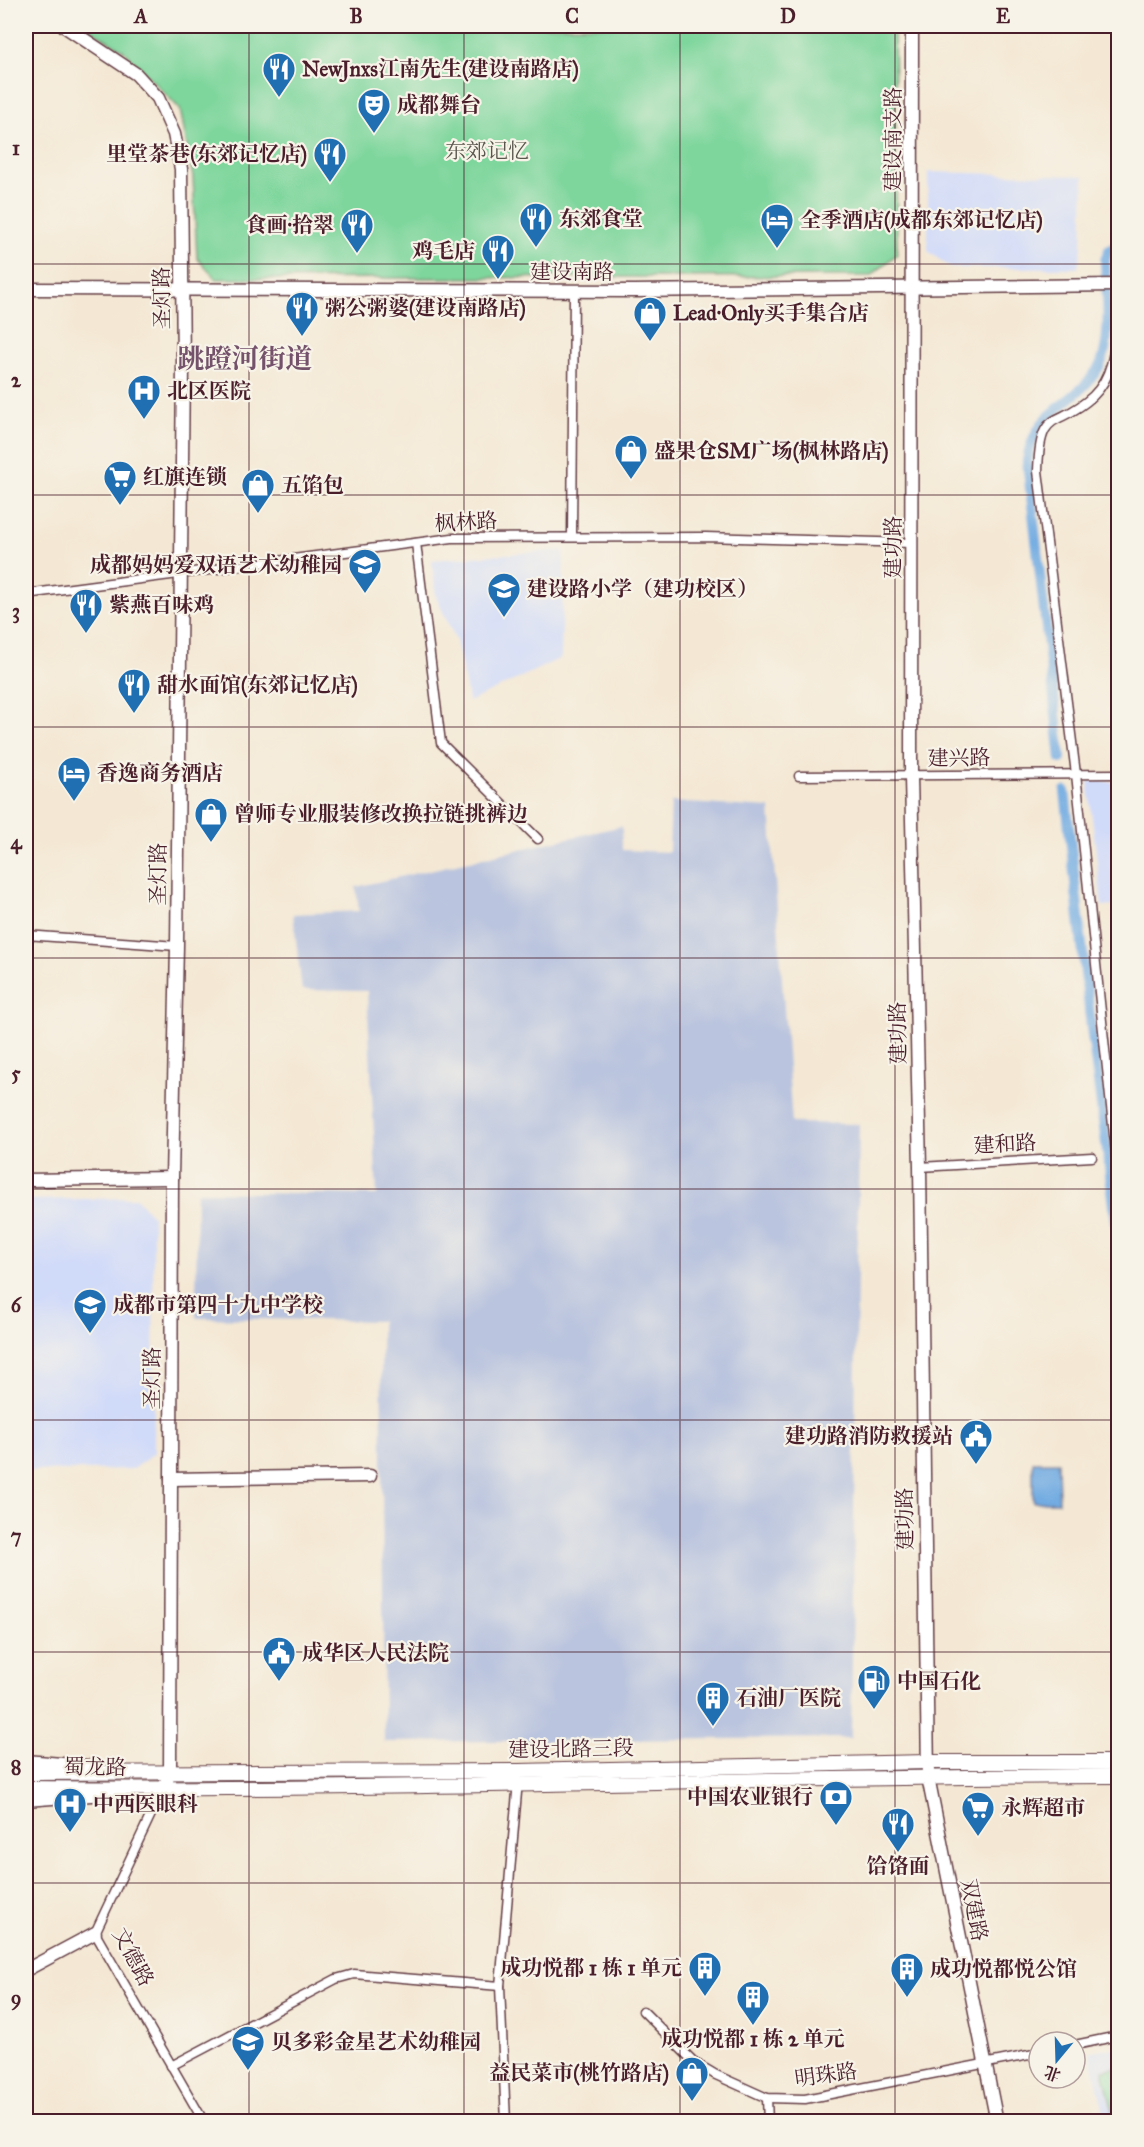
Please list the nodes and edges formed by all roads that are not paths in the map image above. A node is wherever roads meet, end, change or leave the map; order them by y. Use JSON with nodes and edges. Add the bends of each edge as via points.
{"nodes":[{"id":1,"x":64,"y":26,"type":"edge"},
{"id":2,"x":912,"y":26,"type":"edge"},
{"id":3,"x":1118,"y":285,"type":"edge"},
{"id":4,"x":26,"y":289,"type":"edge"},
{"id":5,"x":912,"y":289,"type":"junction"},
{"id":6,"x":182,"y":291,"type":"junction"},
{"id":7,"x":574,"y":291,"type":"junction"},
{"id":8,"x":1119,"y":322,"type":"edge"},
{"id":9,"x":572,"y":537,"type":"junction"},
{"id":10,"x":416,"y":543,"type":"junction"},
{"id":11,"x":912,"y":543,"type":"junction"},
{"id":12,"x":179,"y":576,"type":"junction"},
{"id":13,"x":26,"y":594,"type":"edge"},
{"id":14,"x":1076,"y":774,"type":"junction"},
{"id":15,"x":1119,"y":774,"type":"edge"},
{"id":16,"x":799,"y":776,"type":"dead end"},
{"id":17,"x":911,"y":777,"type":"junction"},
{"id":18,"x":538,"y":839,"type":"dead end"},
{"id":19,"x":26,"y":935,"type":"edge"},
{"id":20,"x":177,"y":945,"type":"junction"},
{"id":21,"x":1092,"y":1157,"type":"dead end"},
{"id":22,"x":920,"y":1167,"type":"junction"},
{"id":23,"x":1119,"y":1173,"type":"edge"},
{"id":24,"x":172,"y":1178,"type":"junction"},
{"id":25,"x":26,"y":1180,"type":"edge"},
{"id":26,"x":370,"y":1476,"type":"dead end"},
{"id":27,"x":171,"y":1479,"type":"junction"},
{"id":28,"x":26,"y":1761,"type":"edge"},
{"id":29,"x":928,"y":1762,"type":"junction"},
{"id":30,"x":1119,"y":1762,"type":"edge"},
{"id":31,"x":518,"y":1771,"type":"junction"},
{"id":32,"x":26,"y":1773,"type":"edge"},
{"id":33,"x":170,"y":1774,"type":"junction"},
{"id":34,"x":1119,"y":1776,"type":"edge"},
{"id":35,"x":928,"y":1777,"type":"junction"},
{"id":36,"x":518,"y":1786,"type":"junction"},
{"id":37,"x":26,"y":1788,"type":"edge"},
{"id":38,"x":164,"y":1789,"type":"junction"},
{"id":39,"x":26,"y":1800,"type":"edge"},
{"id":40,"x":95,"y":1933,"type":"junction"},
{"id":41,"x":26,"y":1970,"type":"edge"},
{"id":42,"x":500,"y":1986,"type":"junction"},
{"id":43,"x":643,"y":2012,"type":"dead end"},
{"id":44,"x":1119,"y":2036,"type":"edge"},
{"id":45,"x":1087,"y":2043,"type":"edge"},
{"id":46,"x":1027,"y":2056,"type":"edge"},
{"id":47,"x":171,"y":2066,"type":"junction"},
{"id":48,"x":984,"y":2066,"type":"junction"},
{"id":49,"x":767,"y":2098,"type":"junction"},
{"id":50,"x":204,"y":2121,"type":"edge"},
{"id":51,"x":506,"y":2121,"type":"edge"},
{"id":52,"x":768,"y":2121,"type":"edge"},
{"id":53,"x":997,"y":2121,"type":"edge"}],
"edges":[{"from":1,"to":6,"type":"street","name":"圣灯路","via":[[136,74],[158,98],[170,125],[181,170]]},
{"from":2,"to":5,"type":"street","name":"建设南支路"},
{"from":3,"to":5,"type":"street","name":"建设南路"},
{"from":4,"to":6,"type":"street","name":"建设南路"},
{"from":5,"to":7,"type":"street","name":"建设南路"},
{"from":5,"to":11,"type":"street","name":"建功路"},
{"from":6,"to":7,"type":"street","name":"建设南路"},
{"from":6,"to":12,"type":"street","name":"圣灯路"},
{"from":7,"to":9,"type":"street"},
{"from":8,"to":14,"type":"street","via":[[1107,378],[1093,396],[1049,423],[1039,441],[1038,471]]},
{"from":9,"to":10,"type":"street","name":"枫林路","via":[[452,538]]},
{"from":9,"to":11,"type":"street","name":"枫林路"},
{"from":10,"to":12,"type":"street","name":"枫林路"},
{"from":10,"to":18,"type":"street","via":[[441,743]]},
{"from":11,"to":17,"type":"street","name":"建功路"},
{"from":12,"to":13,"type":"street","name":"枫林路"},
{"from":12,"to":20,"type":"street","name":"圣灯路"},
{"from":14,"to":15,"type":"street","name":"建兴路"},
{"from":14,"to":17,"type":"street","name":"建兴路"},
{"from":14,"to":23,"type":"street"},
{"from":16,"to":17,"type":"street","name":"建兴路"},
{"from":17,"to":22,"type":"street","name":"建功路"},
{"from":19,"to":20,"type":"street"},
{"from":20,"to":24,"type":"street","name":"圣灯路"},
{"from":21,"to":22,"type":"street","name":"建和路"},
{"from":22,"to":29,"type":"street","name":"建功路"},
{"from":24,"to":25,"type":"street"},
{"from":24,"to":27,"type":"street","name":"圣灯路"},
{"from":26,"to":27,"type":"street"},
{"from":27,"to":33,"type":"street","name":"圣灯路"},
{"from":28,"to":33,"type":"street","name":"建设北路三段"},
{"from":29,"to":30,"type":"main road","name":"建设北路三段"},
{"from":29,"to":31,"type":"main road","name":"建设北路三段"},
{"from":29,"to":35,"type":"street","name":"建功路"},
{"from":31,"to":33,"type":"main road","name":"建设北路三段"},
{"from":31,"to":36,"type":"street"},
{"from":32,"to":33,"type":"main road"},
{"from":33,"to":38,"type":"street","name":"文德路"},
{"from":34,"to":35,"type":"main road","name":"建设北路三段"},
{"from":35,"to":36,"type":"main road","name":"建设北路三段"},
{"from":35,"to":48,"type":"street","name":"双建路"},
{"from":36,"to":38,"type":"main road","name":"建设北路三段"},
{"from":36,"to":42,"type":"street"},
{"from":37,"to":38,"type":"main road","name":"蜀龙路"},
{"from":38,"to":39,"type":"street","name":"建设北路三段"},
{"from":38,"to":40,"type":"street","name":"文德路"},
{"from":40,"to":41,"type":"street"},
{"from":40,"to":47,"type":"street","name":"文德路"},
{"from":42,"to":47,"type":"street","via":[[354,1974],[336,1979]]},
{"from":42,"to":51,"type":"street"},
{"from":43,"to":49,"type":"street","name":"明珠路","via":[[694,2062]]},
{"from":44,"to":45,"type":"street"},
{"from":46,"to":48,"type":"street","name":"明珠路"},
{"from":47,"to":50,"type":"street","name":"文德路"},
{"from":48,"to":49,"type":"street","name":"明珠路","via":[[806,2099]]},
{"from":48,"to":53,"type":"street","name":"双建路"},
{"from":49,"to":52,"type":"street"}]}
